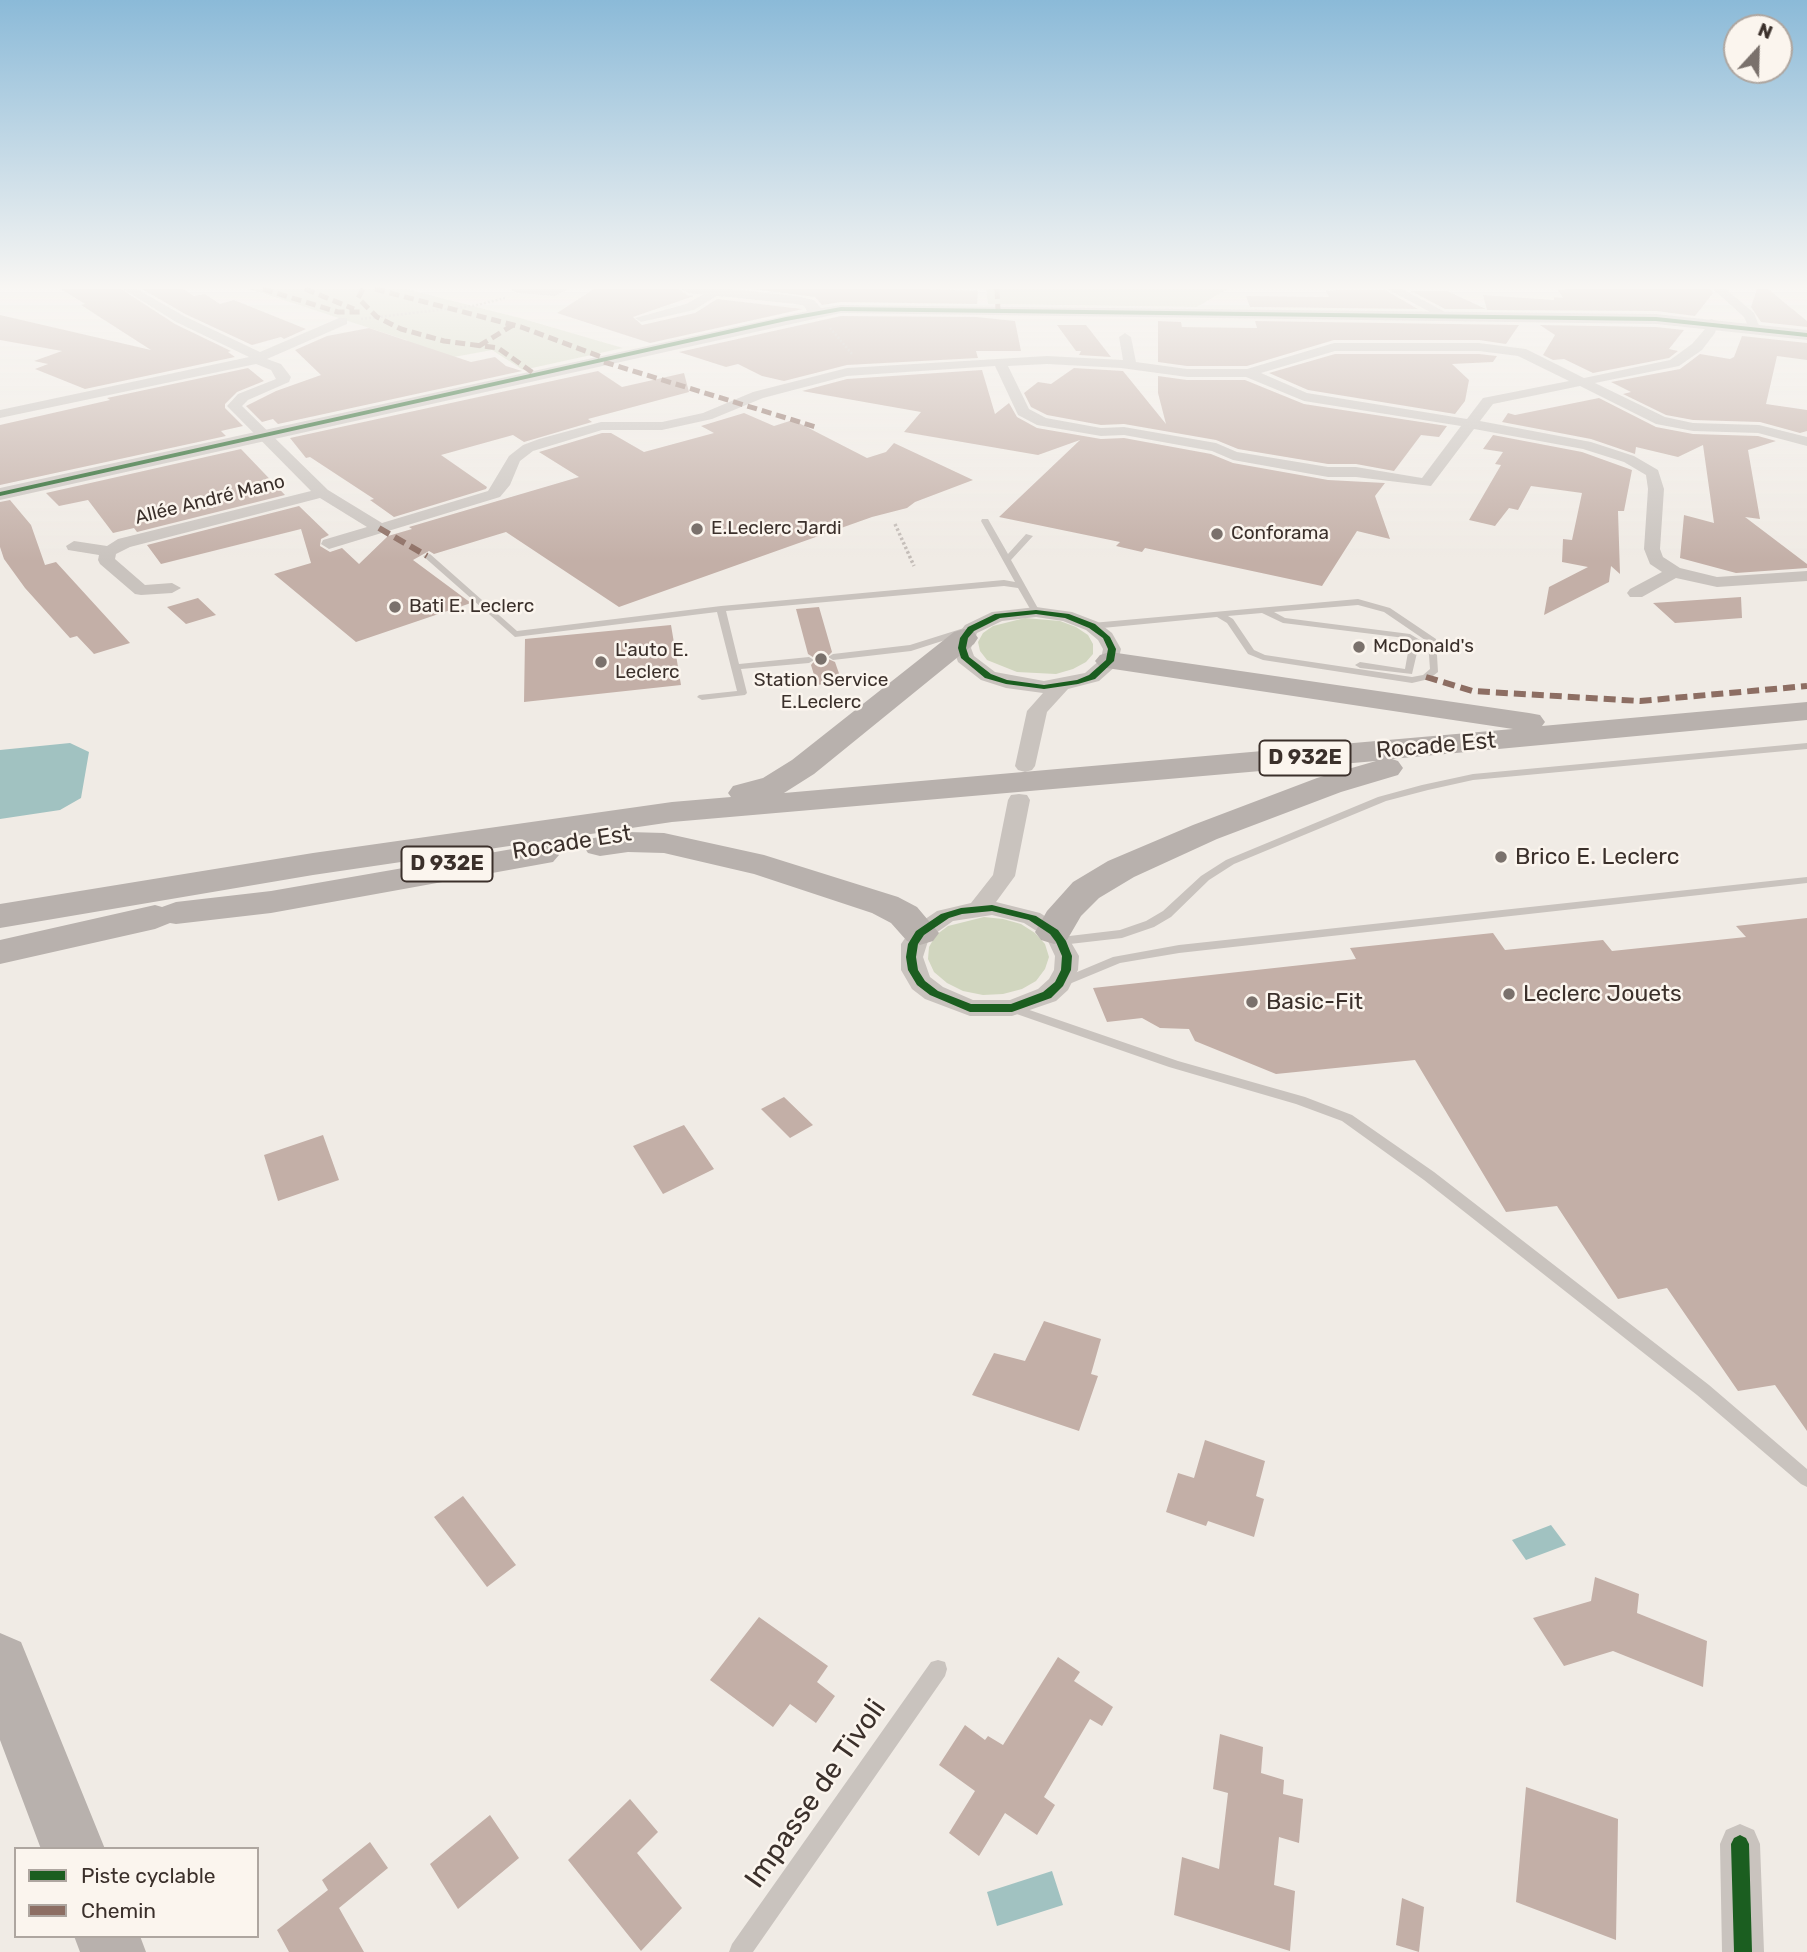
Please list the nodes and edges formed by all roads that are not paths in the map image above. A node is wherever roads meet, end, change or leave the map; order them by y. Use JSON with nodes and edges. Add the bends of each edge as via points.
{"nodes":[{"id":1,"x":158,"y":380,"type":"edge"},
{"id":2,"x":283,"y":380,"type":"edge"},
{"id":3,"x":515,"y":380,"type":"edge"},
{"id":4,"x":819,"y":380,"type":"edge"},
{"id":5,"x":1008,"y":380,"type":"edge"},
{"id":6,"x":1265,"y":380,"type":"edge"},
{"id":7,"x":1578,"y":380,"type":"edge"},
{"id":8,"x":1591,"y":380,"type":"edge"},
{"id":9,"x":1582,"y":382,"type":"junction"},
{"id":10,"x":0,"y":414,"type":"edge"},
{"id":11,"x":1471,"y":425,"type":"junction"},
{"id":12,"x":263,"y":436,"type":"junction"},
{"id":13,"x":1807,"y":442,"type":"edge"},
{"id":14,"x":322,"y":493,"type":"junction"},
{"id":15,"x":0,"y":494,"type":"edge"},
{"id":16,"x":985,"y":521,"type":"dead end"},
{"id":17,"x":379,"y":528,"type":"junction"},
{"id":18,"x":1029,"y":536,"type":"dead end"},
{"id":19,"x":329,"y":544,"type":"dead end"},
{"id":20,"x":74,"y":547,"type":"dead end"},
{"id":21,"x":109,"y":551,"type":"junction"},
{"id":22,"x":427,"y":556,"type":"dead end"},
{"id":23,"x":1007,"y":561,"type":"junction"},
{"id":24,"x":1674,"y":572,"type":"junction"},
{"id":25,"x":1807,"y":576,"type":"edge"},
{"id":26,"x":1021,"y":586,"type":"junction"},
{"id":27,"x":172,"y":587,"type":"dead end"},
{"id":28,"x":141,"y":590,"type":"junction"},
{"id":29,"x":1636,"y":593,"type":"dead end"},
{"id":30,"x":1358,"y":602,"type":"joint"},
{"id":31,"x":134,"y":609,"type":"dead end"},
{"id":32,"x":721,"y":609,"type":"junction"},
{"id":33,"x":1263,"y":610,"type":"junction"},
{"id":34,"x":1036,"y":612,"type":"junction"},
{"id":35,"x":1217,"y":614,"type":"junction"},
{"id":36,"x":1092,"y":626,"type":"junction"},
{"id":37,"x":514,"y":634,"type":"joint"},
{"id":38,"x":968,"y":634,"type":"junction"},
{"id":39,"x":833,"y":657,"type":"dead end"},
{"id":40,"x":809,"y":660,"type":"dead end"},
{"id":41,"x":1110,"y":661,"type":"junction"},
{"id":42,"x":1314,"y":666,"type":"junction"},
{"id":43,"x":737,"y":667,"type":"junction"},
{"id":44,"x":1061,"y":685,"type":"junction"},
{"id":45,"x":1027,"y":686,"type":"junction"},
{"id":46,"x":702,"y":697,"type":"dead end"},
{"id":47,"x":1807,"y":702,"type":"edge"},
{"id":48,"x":1037,"y":711,"type":"junction"},
{"id":49,"x":1807,"y":711,"type":"edge"},
{"id":50,"x":1712,"y":720,"type":"junction"},
{"id":51,"x":1807,"y":746,"type":"edge"},
{"id":52,"x":1025,"y":765,"type":"dead end"},
{"id":53,"x":898,"y":793,"type":"junction"},
{"id":54,"x":1019,"y":800,"type":"dead end"},
{"id":55,"x":313,"y":864,"type":"junction"},
{"id":56,"x":1004,"y":876,"type":"junction"},
{"id":57,"x":1807,"y":880,"type":"edge"},
{"id":58,"x":978,"y":909,"type":"junction"},
{"id":59,"x":176,"y":913,"type":"junction"},
{"id":60,"x":1018,"y":913,"type":"junction"},
{"id":61,"x":0,"y":916,"type":"edge"},
{"id":62,"x":920,"y":933,"type":"junction"},
{"id":63,"x":1057,"y":937,"type":"junction"},
{"id":64,"x":0,"y":952,"type":"edge"},
{"id":65,"x":1059,"y":984,"type":"junction"},
{"id":66,"x":1012,"y":1008,"type":"junction"},
{"id":67,"x":1807,"y":1479,"type":"edge"},
{"id":68,"x":0,"y":1662,"type":"edge"},
{"id":69,"x":937,"y":1669,"type":"dead end"},
{"id":70,"x":1740,"y":1844,"type":"dead end"},
{"id":71,"x":72,"y":1847,"type":"edge"},
{"id":72,"x":740,"y":1952,"type":"edge"},
{"id":73,"x":1743,"y":1952,"type":"edge"}],
"edges":[{"from":1,"to":10,"type":"street"},
{"from":2,"to":12,"type":"street","via":[[243,397],[234,406]]},
{"from":3,"to":12,"type":"street"},
{"from":4,"to":17,"type":"street","via":[[758,395],[707,416],[662,426],[601,426],[544,442],[514,458],[494,494]]},
{"from":5,"to":11,"type":"street","via":[[1023,412],[1042,422],[1216,447],[1233,456],[1328,472],[1426,483]]},
{"from":6,"to":11,"type":"street","via":[[1304,397]]},
{"from":7,"to":9,"type":"street"},
{"from":8,"to":9,"type":"street"},
{"from":9,"to":11,"type":"street","via":[[1488,401]]},
{"from":9,"to":13,"type":"street","via":[[1661,421],[1759,429]]},
{"from":11,"to":24,"type":"street","via":[[1586,445],[1629,459],[1653,473],[1652,549],[1657,560]]},
{"from":12,"to":14,"type":"street"},
{"from":12,"to":15,"type":"street"},
{"from":14,"to":17,"type":"street"},
{"from":14,"to":21,"type":"street","name":"Allée André Mano","via":[[124,543]]},
{"from":16,"to":23,"type":"lane"},
{"from":17,"to":19,"type":"street"},
{"from":18,"to":23,"type":"lane"},
{"from":20,"to":21,"type":"street","name":"Allée André Mano"},
{"from":21,"to":28,"type":"street","via":[[106,560]]},
{"from":22,"to":37,"type":"lane"},
{"from":23,"to":26,"type":"lane"},
{"from":24,"to":25,"type":"street","via":[[1717,582]]},
{"from":24,"to":29,"type":"street"},
{"from":26,"to":32,"type":"lane","via":[[1004,583]]},
{"from":26,"to":34,"type":"lane"},
{"from":27,"to":28,"type":"street"},
{"from":28,"to":31,"type":"street"},
{"from":30,"to":33,"type":"lane"},
{"from":30,"to":42,"type":"lane","via":[[1387,610],[1433,642],[1435,670],[1412,680]]},
{"from":32,"to":37,"type":"lane"},
{"from":32,"to":43,"type":"lane"},
{"from":33,"to":35,"type":"lane"},
{"from":33,"to":42,"type":"lane","via":[[1283,620],[1415,640],[1409,672],[1347,664]]},
{"from":34,"to":36,"type":"street"},
{"from":34,"to":38,"type":"street","via":[[998,616]]},
{"from":35,"to":36,"type":"lane"},
{"from":35,"to":42,"type":"lane","via":[[1230,621],[1251,652]]},
{"from":36,"to":41,"type":"street","via":[[1106,637],[1112,649]]},
{"from":38,"to":39,"type":"lane","via":[[911,648]]},
{"from":38,"to":45,"type":"street","via":[[962,648],[974,668]]},
{"from":38,"to":55,"type":"main road","via":[[803,767],[763,790],[438,836]]},
{"from":40,"to":43,"type":"lane"},
{"from":41,"to":44,"type":"street","via":[[1092,677]]},
{"from":41,"to":47,"type":"main road","via":[[1533,722],[1572,723]]},
{"from":43,"to":46,"type":"lane","via":[[742,693]]},
{"from":44,"to":45,"type":"street"},
{"from":44,"to":48,"type":"street"},
{"from":45,"to":48,"type":"street"},
{"from":48,"to":52,"type":"street"},
{"from":49,"to":50,"type":"main road","name":"Rocade Est","number":"D 932E"},
{"from":50,"to":53,"type":"main road","name":"Rocade Est","number":"D 932E"},
{"from":50,"to":63,"type":"main road","via":[[1658,734],[1397,765],[1329,785],[1121,869],[1086,890],[1065,911]]},
{"from":51,"to":63,"type":"lane","via":[[1473,777],[1426,786],[1381,799],[1230,862],[1150,924],[1122,934]]},
{"from":53,"to":55,"type":"main road","name":"Rocade Est","number":"D 932E","via":[[638,816]]},
{"from":53,"to":59,"type":"main road","name":"Rocade Est","number":"D 932E","via":[[551,846]]},
{"from":54,"to":56,"type":"street"},
{"from":55,"to":61,"type":"main road","name":"Rocade Est","number":"D 932E"},
{"from":56,"to":58,"type":"street"},
{"from":56,"to":60,"type":"street"},
{"from":57,"to":65,"type":"lane","via":[[1179,949],[1117,960]]},
{"from":58,"to":60,"type":"street"},
{"from":58,"to":62,"type":"street","via":[[945,916]]},
{"from":59,"to":62,"type":"main road","via":[[271,902],[554,853],[652,842],[764,866],[885,905],[904,915]]},
{"from":59,"to":64,"type":"main road","name":"Rocade Est","number":"D 932E"},
{"from":60,"to":63,"type":"street","via":[[1044,924]]},
{"from":62,"to":66,"type":"street","via":[[911,957],[921,983],[970,1008]]},
{"from":63,"to":65,"type":"street","via":[[1067,956]]},
{"from":65,"to":66,"type":"street","via":[[1047,995]]},
{"from":66,"to":67,"type":"lane","via":[[1347,1118],[1429,1175],[1703,1390]]},
{"from":68,"to":71,"type":"main road"},
{"from":69,"to":72,"type":"lane","name":"Impasse de Tivoli"},
{"from":70,"to":73,"type":"street"}]}
